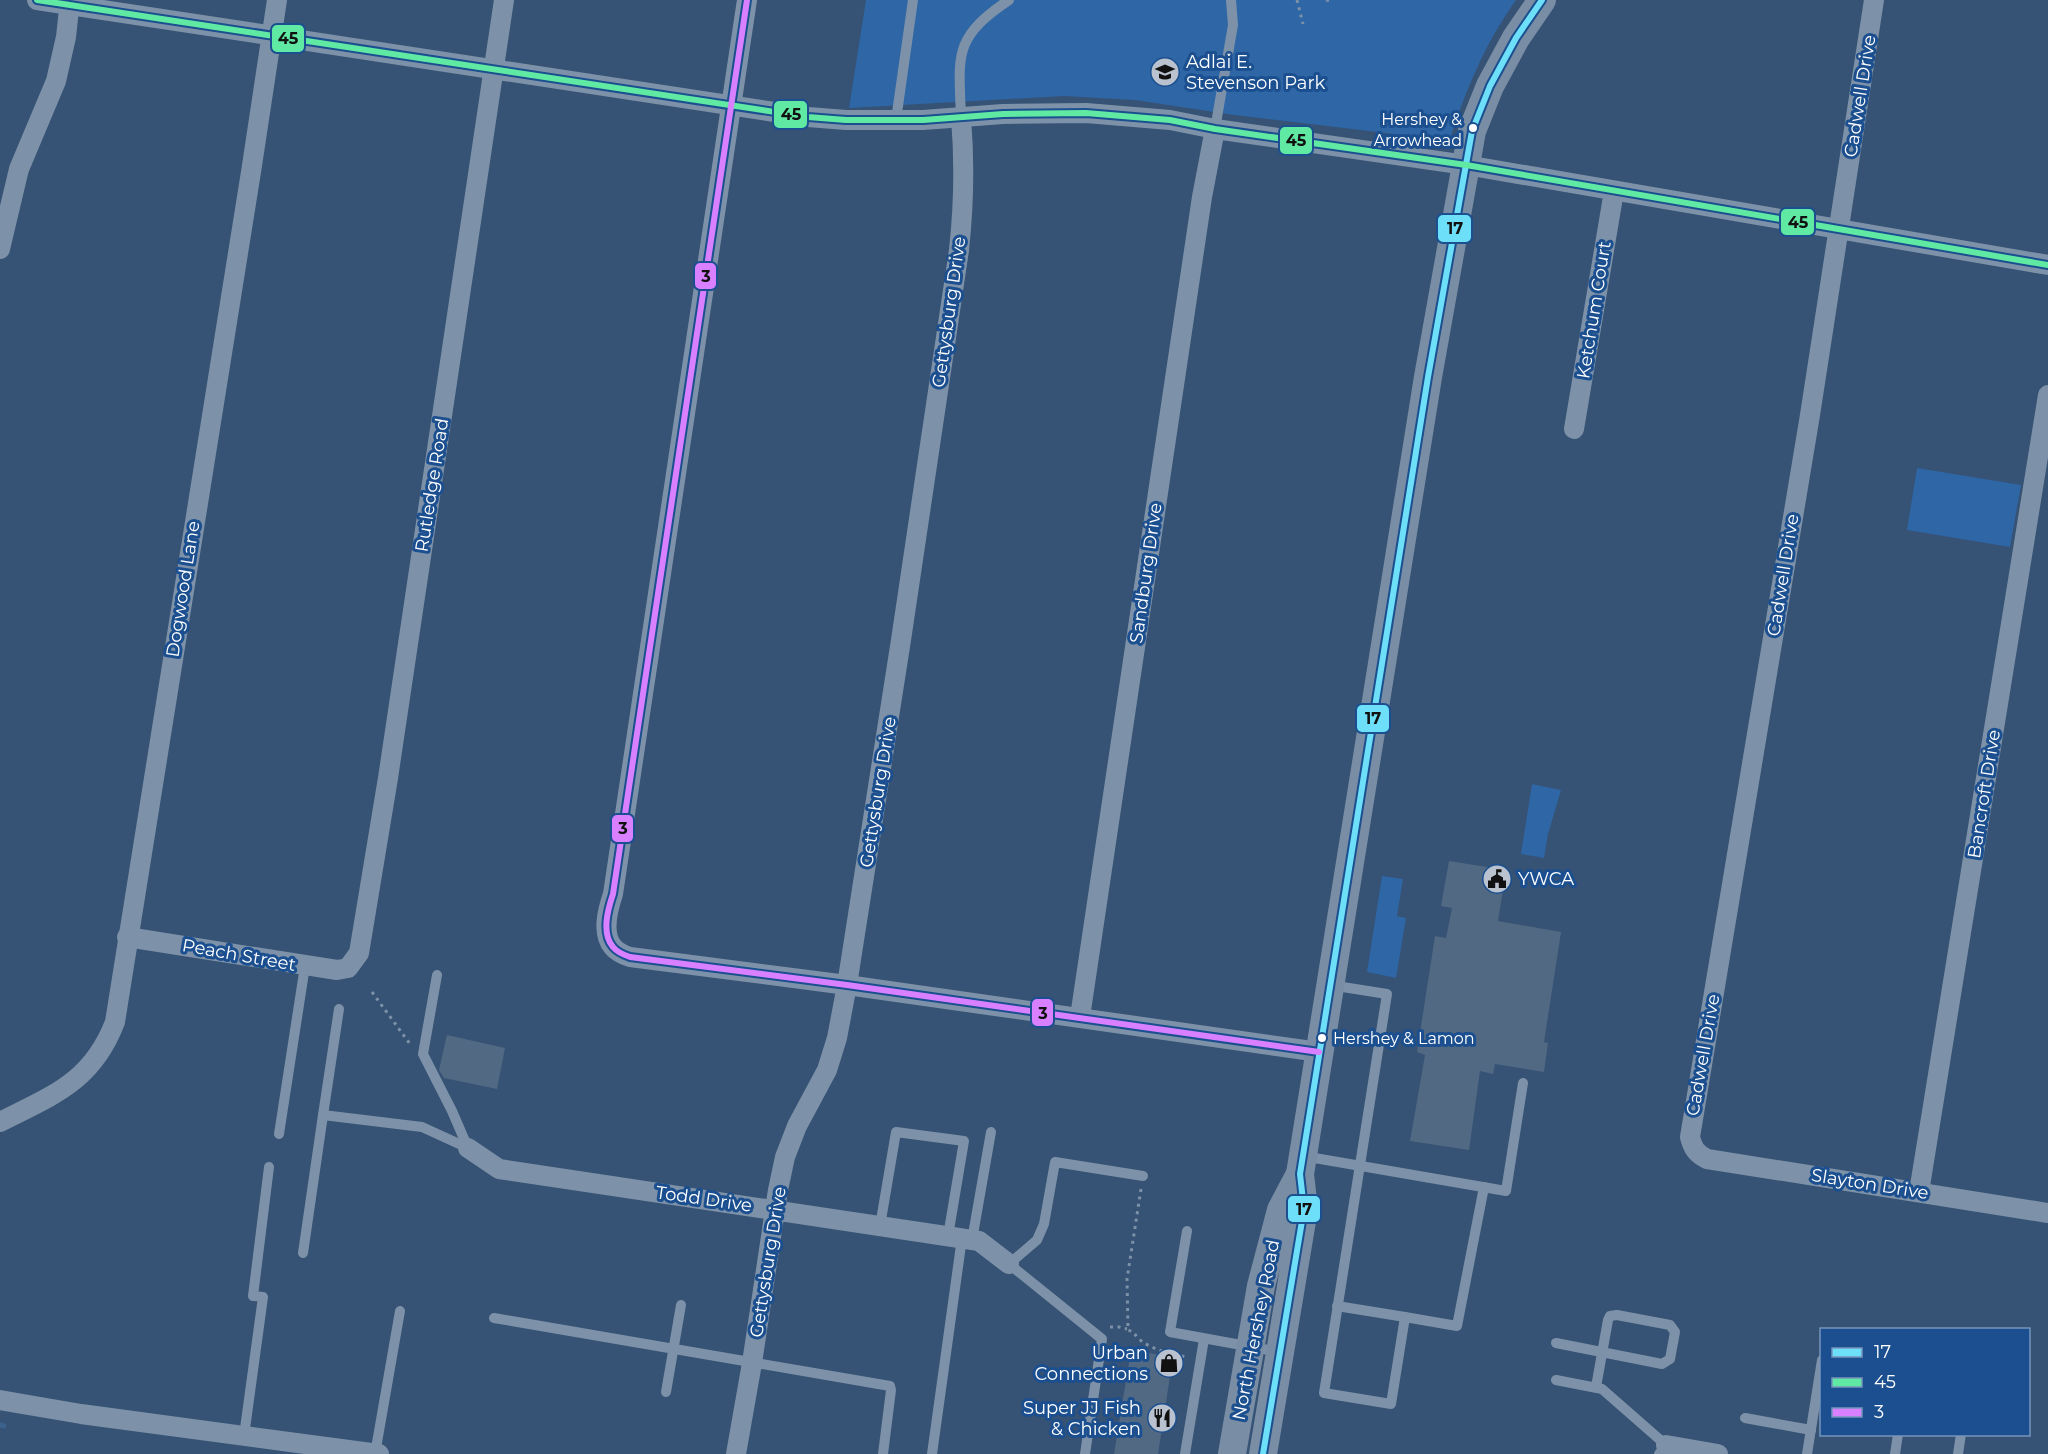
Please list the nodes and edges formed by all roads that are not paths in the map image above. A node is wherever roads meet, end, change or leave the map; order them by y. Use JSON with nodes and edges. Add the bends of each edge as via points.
{"nodes":[{"id":1,"x":37,"y":0,"type":"edge"},
{"id":2,"x":277,"y":0,"type":"edge"},
{"id":3,"x":504,"y":0,"type":"edge"},
{"id":4,"x":747,"y":0,"type":"edge"},
{"id":5,"x":914,"y":0,"type":"edge"},
{"id":6,"x":1009,"y":0,"type":"edge"},
{"id":7,"x":1231,"y":0,"type":"edge"},
{"id":8,"x":1542,"y":0,"type":"edge"},
{"id":9,"x":1874,"y":0,"type":"edge"},
{"id":10,"x":70,"y":2,"type":"edge"},
{"id":11,"x":272,"y":37,"type":"junction"},
{"id":12,"x":492,"y":71,"type":"junction"},
{"id":13,"x":731,"y":107,"type":"junction"},
{"id":14,"x":961,"y":118,"type":"junction"},
{"id":15,"x":896,"y":120,"type":"junction"},
{"id":16,"x":1215,"y":129,"type":"junction"},
{"id":17,"x":1466,"y":165,"type":"junction"},
{"id":18,"x":1614,"y":191,"type":"junction"},
{"id":19,"x":1839,"y":229,"type":"junction"},
{"id":20,"x":1,"y":238,"type":"edge"},
{"id":21,"x":2048,"y":265,"type":"edge"},
{"id":22,"x":2048,"y":395,"type":"edge"},
{"id":23,"x":1574,"y":429,"type":"dead end"},
{"id":24,"x":127,"y":937,"type":"junction"},
{"id":25,"x":305,"y":966,"type":"junction"},
{"id":26,"x":349,"y":966,"type":"joint"},
{"id":27,"x":437,"y":975,"type":"dead end"},
{"id":28,"x":847,"y":985,"type":"junction"},
{"id":29,"x":1330,"y":985,"type":"junction"},
{"id":30,"x":339,"y":1009,"type":"dead end"},
{"id":31,"x":1080,"y":1017,"type":"junction"},
{"id":32,"x":1319,"y":1052,"type":"junction"},
{"id":33,"x":1523,"y":1083,"type":"dead end"},
{"id":34,"x":322,"y":1115,"type":"junction"},
{"id":35,"x":0,"y":1122,"type":"edge"},
{"id":36,"x":991,"y":1132,"type":"dead end"},
{"id":37,"x":279,"y":1134,"type":"dead end"},
{"id":38,"x":468,"y":1148,"type":"junction"},
{"id":39,"x":1694,"y":1149,"type":"joint"},
{"id":40,"x":1301,"y":1165,"type":"junction"},
{"id":41,"x":1359,"y":1165,"type":"junction"},
{"id":42,"x":269,"y":1167,"type":"dead end"},
{"id":43,"x":1143,"y":1176,"type":"road end"},
{"id":44,"x":1484,"y":1187,"type":"junction"},
{"id":45,"x":1919,"y":1192,"type":"junction"},
{"id":46,"x":775,"y":1209,"type":"junction"},
{"id":47,"x":2048,"y":1213,"type":"edge"},
{"id":48,"x":880,"y":1226,"type":"junction"},
{"id":49,"x":1187,"y":1231,"type":"dead end"},
{"id":50,"x":961,"y":1238,"type":"junction"},
{"id":51,"x":303,"y":1252,"type":"dead end"},
{"id":52,"x":1009,"y":1264,"type":"junction"},
{"id":53,"x":681,"y":1305,"type":"dead end"},
{"id":54,"x":1337,"y":1306,"type":"junction"},
{"id":55,"x":400,"y":1311,"type":"dead end"},
{"id":56,"x":1405,"y":1317,"type":"junction"},
{"id":57,"x":495,"y":1318,"type":"dead end"},
{"id":58,"x":1204,"y":1339,"type":"junction"},
{"id":59,"x":1556,"y":1344,"type":"dead end"},
{"id":60,"x":1249,"y":1347,"type":"junction"},
{"id":61,"x":673,"y":1349,"type":"junction"},
{"id":62,"x":1280,"y":1352,"type":"junction"},
{"id":63,"x":1602,"y":1352,"type":"junction"},
{"id":64,"x":752,"y":1363,"type":"junction"},
{"id":65,"x":1820,"y":1367,"type":"edge"},
{"id":66,"x":1556,"y":1380,"type":"dead end"},
{"id":67,"x":1596,"y":1387,"type":"junction"},
{"id":68,"x":666,"y":1392,"type":"dead end"},
{"id":69,"x":0,"y":1400,"type":"edge"},
{"id":70,"x":1745,"y":1418,"type":"dead end"},
{"id":71,"x":1811,"y":1430,"type":"junction"},
{"id":72,"x":244,"y":1436,"type":"junction"},
{"id":73,"x":1898,"y":1436,"type":"edge"},
{"id":74,"x":1961,"y":1436,"type":"edge"},
{"id":75,"x":1663,"y":1450,"type":"edge"},
{"id":76,"x":377,"y":1454,"type":"edge"},
{"id":77,"x":736,"y":1454,"type":"edge"},
{"id":78,"x":884,"y":1454,"type":"edge"},
{"id":79,"x":932,"y":1454,"type":"edge"},
{"id":80,"x":1085,"y":1454,"type":"edge"},
{"id":81,"x":1185,"y":1454,"type":"edge"},
{"id":82,"x":1232,"y":1454,"type":"edge"},
{"id":83,"x":1263,"y":1454,"type":"edge"},
{"id":84,"x":1718,"y":1454,"type":"edge"},
{"id":85,"x":1807,"y":1454,"type":"edge"},
{"id":86,"x":1895,"y":1454,"type":"edge"},
{"id":87,"x":1958,"y":1454,"type":"edge"}],
"edges":[{"from":1,"to":10,"type":"street"},
{"from":2,"to":11,"type":"street","name":"Dogwood Lane"},
{"from":3,"to":12,"type":"street","name":"Rutledge Road"},
{"from":4,"to":13,"type":"street"},
{"from":5,"to":15,"type":"lane"},
{"from":6,"to":14,"type":"lane","via":[[979,21],[966,41],[959,59]]},
{"from":7,"to":16,"type":"lane","via":[[1233,25]]},
{"from":8,"to":17,"type":"main road","name":"North Hershey Road","via":[[1490,86],[1472,131]]},
{"from":9,"to":19,"type":"street","name":"Cadwell Drive"},
{"from":10,"to":11,"type":"street"},
{"from":10,"to":20,"type":"street","via":[[56,81],[19,169]]},
{"from":11,"to":12,"type":"street"},
{"from":11,"to":24,"type":"street","name":"Dogwood Lane"},
{"from":12,"to":13,"type":"street"},
{"from":12,"to":26,"type":"street","name":"Rutledge Road","via":[[388,778],[359,953]]},
{"from":13,"to":15,"type":"street","via":[[807,117]]},
{"from":13,"to":28,"type":"street","via":[[607,932],[619,953],[630,957]]},
{"from":14,"to":15,"type":"street"},
{"from":14,"to":16,"type":"street","via":[[1086,113],[1170,120]]},
{"from":14,"to":28,"type":"street","name":"Gettysburg Drive","via":[[965,164],[959,250]]},
{"from":16,"to":17,"type":"street"},
{"from":16,"to":31,"type":"street","name":"Sandburg Drive"},
{"from":17,"to":18,"type":"street"},
{"from":17,"to":29,"type":"main road","name":"North Hershey Road"},
{"from":18,"to":19,"type":"street"},
{"from":18,"to":23,"type":"street","name":"Ketchum Court"},
{"from":19,"to":21,"type":"street"},
{"from":19,"to":39,"type":"street","name":"Cadwell Drive","via":[[1691,1124]]},
{"from":22,"to":45,"type":"street","name":"Bancroft Drive"},
{"from":24,"to":25,"type":"street","name":"Peach Street"},
{"from":24,"to":35,"type":"street","name":"Dogwood Lane","via":[[115,1022],[103,1049],[75,1081]]},
{"from":25,"to":26,"type":"street","name":"Peach Street","via":[[338,970]]},
{"from":25,"to":37,"type":"lane"},
{"from":27,"to":38,"type":"lane","via":[[423,1054]]},
{"from":28,"to":31,"type":"street"},
{"from":28,"to":46,"type":"street","name":"Gettysburg Drive","via":[[834,1049],[785,1157]]},
{"from":29,"to":32,"type":"main road","name":"North Hershey Road"},
{"from":29,"to":41,"type":"lane","via":[[1387,994]]},
{"from":30,"to":34,"type":"lane"},
{"from":31,"to":32,"type":"street"},
{"from":32,"to":40,"type":"main road","name":"North Hershey Road"},
{"from":33,"to":44,"type":"lane","via":[[1506,1191]]},
{"from":34,"to":38,"type":"lane","via":[[422,1127]]},
{"from":34,"to":51,"type":"lane"},
{"from":36,"to":50,"type":"lane"},
{"from":38,"to":46,"type":"street","name":"Todd Drive","via":[[499,1169]]},
{"from":39,"to":45,"type":"street","name":"Slayton Drive","via":[[1707,1159]]},
{"from":40,"to":41,"type":"lane"},
{"from":40,"to":60,"type":"main road","name":"North Hershey Road","via":[[1281,1210]]},
{"from":40,"to":62,"type":"main road","name":"North Hershey Road","via":[[1304,1209]]},
{"from":41,"to":44,"type":"lane"},
{"from":41,"to":54,"type":"lane"},
{"from":42,"to":72,"type":"lane","via":[[253,1296],[263,1297]]},
{"from":43,"to":52,"type":"lane","via":[[1054,1162],[1044,1224],[1037,1240]]},
{"from":44,"to":56,"type":"lane","via":[[1456,1326]]},
{"from":45,"to":47,"type":"street","name":"Slayton Drive"},
{"from":46,"to":48,"type":"street","name":"Todd Drive"},
{"from":46,"to":64,"type":"street","name":"Gettysburg Drive"},
{"from":48,"to":50,"type":"street","name":"Todd Drive"},
{"from":48,"to":50,"type":"lane","via":[[896,1132],[964,1141]]},
{"from":49,"to":58,"type":"lane","via":[[1170,1332]]},
{"from":50,"to":52,"type":"street","name":"Todd Drive","via":[[979,1241]]},
{"from":50,"to":79,"type":"lane"},
{"from":52,"to":80,"type":"lane","via":[[1102,1339]]},
{"from":53,"to":61,"type":"lane"},
{"from":54,"to":56,"type":"lane"},
{"from":54,"to":56,"type":"lane","via":[[1324,1393],[1391,1404]]},
{"from":55,"to":76,"type":"lane"},
{"from":57,"to":61,"type":"lane"},
{"from":58,"to":60,"type":"lane"},
{"from":58,"to":81,"type":"lane"},
{"from":59,"to":63,"type":"lane"},
{"from":60,"to":62,"type":"lane"},
{"from":60,"to":82,"type":"main road","name":"North Hershey Road"},
{"from":61,"to":64,"type":"lane"},
{"from":61,"to":68,"type":"lane"},
{"from":62,"to":83,"type":"main road","name":"North Hershey Road"},
{"from":63,"to":63,"type":"lane","via":[[1610,1316],[1670,1325],[1675,1332],[1670,1359],[1662,1364]]},
{"from":63,"to":67,"type":"lane"},
{"from":64,"to":77,"type":"street","name":"Gettysburg Drive"},
{"from":64,"to":78,"type":"lane","via":[[890,1386]]},
{"from":65,"to":71,"type":"lane"},
{"from":66,"to":67,"type":"lane"},
{"from":67,"to":75,"type":"lane"},
{"from":69,"to":72,"type":"street"},
{"from":70,"to":71,"type":"lane"},
{"from":71,"to":85,"type":"lane"},
{"from":72,"to":76,"type":"street"},
{"from":73,"to":86,"type":"lane"},
{"from":74,"to":87,"type":"lane"},
{"from":75,"to":84,"type":"street"}]}
